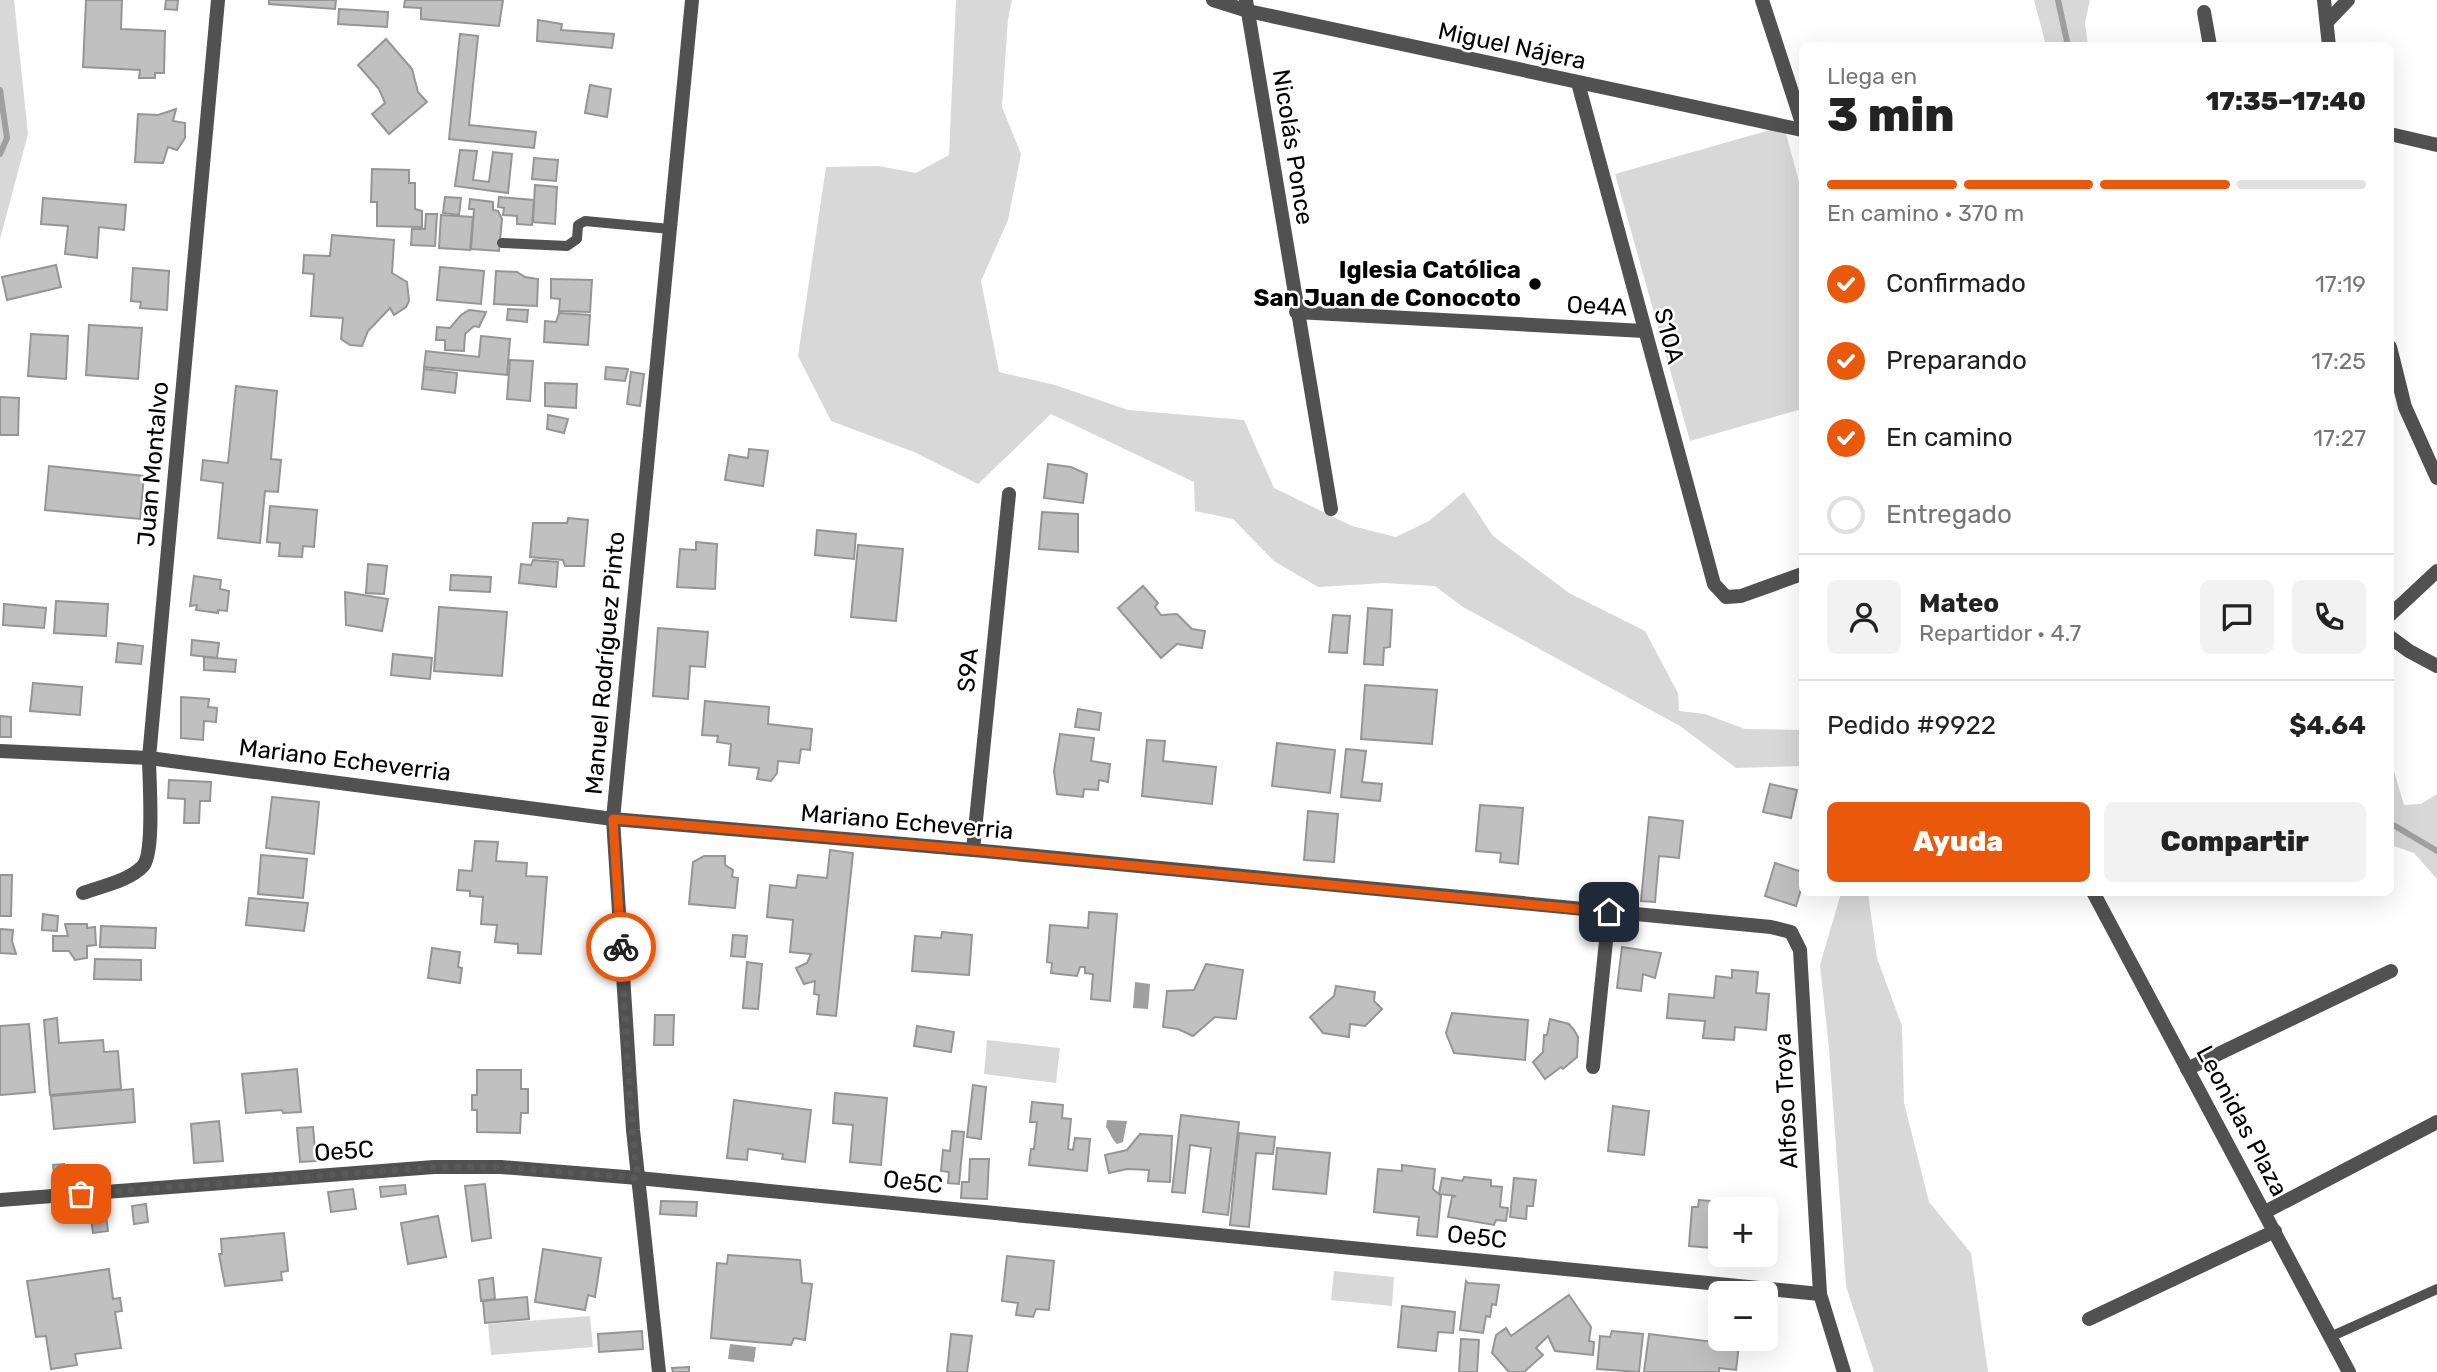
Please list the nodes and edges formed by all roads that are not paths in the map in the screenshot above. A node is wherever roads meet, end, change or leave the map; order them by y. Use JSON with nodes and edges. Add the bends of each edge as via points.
{"nodes":[{"id":1,"x":218,"y":0,"type":"edge"},
{"id":2,"x":692,"y":0,"type":"edge"},
{"id":3,"x":1213,"y":0,"type":"edge"},
{"id":4,"x":1762,"y":0,"type":"edge"},
{"id":5,"x":2324,"y":0,"type":"edge"},
{"id":6,"x":2348,"y":0,"type":"edge"},
{"id":7,"x":1247,"y":6,"type":"edge"},
{"id":8,"x":2204,"y":12,"type":"dead end"},
{"id":9,"x":2327,"y":22,"type":"junction"},
{"id":10,"x":2209,"y":42,"type":"edge"},
{"id":11,"x":2329,"y":42,"type":"edge"},
{"id":12,"x":1577,"y":83,"type":"junction"},
{"id":13,"x":1799,"y":114,"type":"edge"},
{"id":14,"x":1799,"y":130,"type":"edge"},
{"id":15,"x":2394,"y":135,"type":"edge"},
{"id":16,"x":2437,"y":145,"type":"edge"},
{"id":17,"x":670,"y":229,"type":"junction"},
{"id":18,"x":502,"y":243,"type":"dead end"},
{"id":19,"x":1296,"y":312,"type":"junction"},
{"id":20,"x":1643,"y":331,"type":"junction"},
{"id":21,"x":2394,"y":363,"type":"edge"},
{"id":22,"x":2437,"y":478,"type":"edge"},
{"id":23,"x":1009,"y":494,"type":"dead end"},
{"id":24,"x":1331,"y":509,"type":"dead end"},
{"id":25,"x":2437,"y":571,"type":"edge"},
{"id":26,"x":1799,"y":575,"type":"edge"},
{"id":27,"x":2394,"y":611,"type":"edge"},
{"id":28,"x":2394,"y":640,"type":"edge"},
{"id":29,"x":2437,"y":666,"type":"edge"},
{"id":30,"x":0,"y":751,"type":"edge"},
{"id":31,"x":149,"y":758,"type":"junction"},
{"id":32,"x":613,"y":819,"type":"junction"},
{"id":33,"x":973,"y":850,"type":"junction"},
{"id":34,"x":83,"y":893,"type":"dead end"},
{"id":35,"x":2095,"y":896,"type":"edge"},
{"id":36,"x":1609,"y":912,"type":"junction"},
{"id":37,"x":1800,"y":950,"type":"joint"},
{"id":38,"x":2391,"y":971,"type":"dead end"},
{"id":39,"x":1592,"y":1067,"type":"dead end"},
{"id":40,"x":2188,"y":1069,"type":"junction"},
{"id":41,"x":2437,"y":1122,"type":"edge"},
{"id":42,"x":638,"y":1178,"type":"junction"},
{"id":43,"x":0,"y":1200,"type":"edge"},
{"id":44,"x":2265,"y":1212,"type":"junction"},
{"id":45,"x":2275,"y":1231,"type":"junction"},
{"id":46,"x":2437,"y":1289,"type":"edge"},
{"id":47,"x":1820,"y":1294,"type":"junction"},
{"id":48,"x":2090,"y":1319,"type":"dead end"},
{"id":49,"x":2330,"y":1337,"type":"junction"},
{"id":50,"x":659,"y":1372,"type":"edge"},
{"id":51,"x":1844,"y":1372,"type":"edge"},
{"id":52,"x":2349,"y":1372,"type":"edge"}],
"edges":[{"from":1,"to":31,"type":"street","name":"Juan Montalvo"},
{"from":2,"to":17,"type":"street","name":"Manuel Rodríguez Pinto"},
{"from":3,"to":7,"type":"street","name":"Miguel Nájera"},
{"from":4,"to":13,"type":"street"},
{"from":5,"to":9,"type":"street"},
{"from":6,"to":9,"type":"street"},
{"from":7,"to":12,"type":"street","name":"Miguel Nájera"},
{"from":7,"to":19,"type":"street","name":"Nicolás Ponce"},
{"from":8,"to":10,"type":"street"},
{"from":9,"to":11,"type":"street"},
{"from":12,"to":14,"type":"street","name":"Miguel Nájera"},
{"from":12,"to":20,"type":"street","name":"S10A"},
{"from":15,"to":16,"type":"street"},
{"from":17,"to":18,"type":"lane","via":[[585,222],[578,225],[577,239],[567,246]]},
{"from":17,"to":32,"type":"street","name":"Manuel Rodríguez Pinto"},
{"from":19,"to":20,"type":"street","name":"Oe4A"},
{"from":19,"to":24,"type":"street","name":"Nicolás Ponce"},
{"from":20,"to":26,"type":"street","name":"S10A","via":[[1714,584],[1726,597],[1741,596]]},
{"from":21,"to":22,"type":"street","via":[[2405,407]]},
{"from":23,"to":33,"type":"street","name":"S9A"},
{"from":25,"to":27,"type":"street"},
{"from":28,"to":29,"type":"street"},
{"from":30,"to":31,"type":"street","name":"Mariano Echeverria"},
{"from":31,"to":32,"type":"street","name":"Mariano Echeverria"},
{"from":31,"to":34,"type":"street","name":"Juan Montalvo","via":[[150,830],[145,864],[130,876]]},
{"from":32,"to":33,"type":"street","name":"Mariano Echeverria"},
{"from":32,"to":42,"type":"street","name":"Manuel Rodríguez Pinto"},
{"from":33,"to":36,"type":"street","name":"Mariano Echeverria"},
{"from":35,"to":40,"type":"street","name":"Leonidas Plaza"},
{"from":36,"to":37,"type":"street","name":"Mariano Echeverria","via":[[1771,927],[1791,932]]},
{"from":36,"to":39,"type":"street"},
{"from":37,"to":47,"type":"street","name":"Alfoso Troya"},
{"from":38,"to":40,"type":"street"},
{"from":40,"to":44,"type":"street","name":"Leonidas Plaza"},
{"from":41,"to":44,"type":"street"},
{"from":42,"to":43,"type":"street","name":"Oe5C","via":[[501,1167],[435,1167]]},
{"from":42,"to":47,"type":"street","name":"Oe5C"},
{"from":42,"to":50,"type":"street","name":"Manuel Rodríguez Pinto"},
{"from":44,"to":45,"type":"street","name":"Leonidas Plaza"},
{"from":45,"to":48,"type":"street"},
{"from":45,"to":49,"type":"street","name":"Leonidas Plaza"},
{"from":46,"to":49,"type":"lane"},
{"from":47,"to":51,"type":"street","name":"Alfoso Troya"},
{"from":49,"to":52,"type":"street","name":"Leonidas Plaza"}]}
